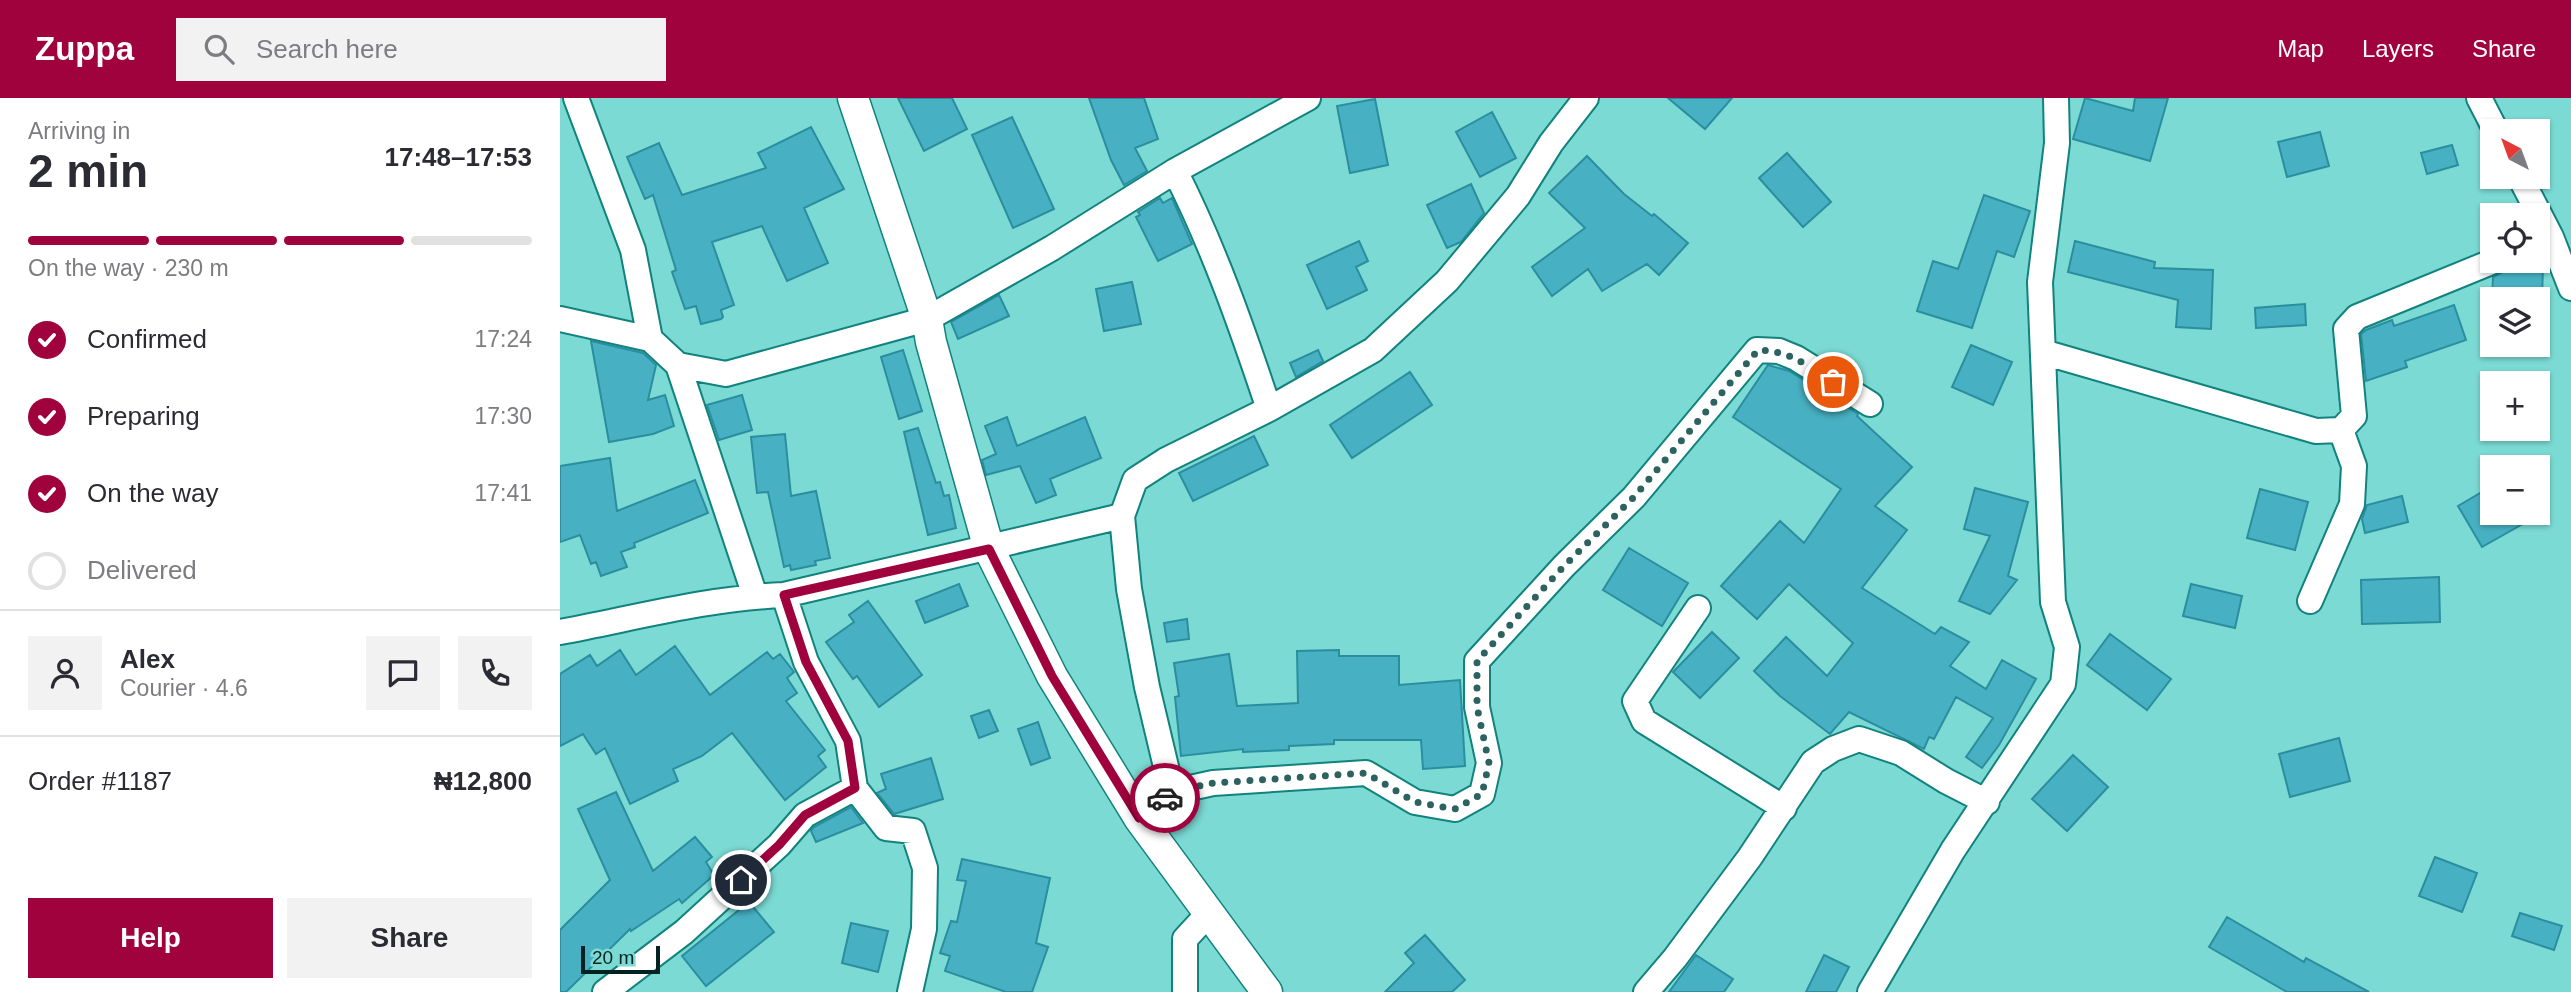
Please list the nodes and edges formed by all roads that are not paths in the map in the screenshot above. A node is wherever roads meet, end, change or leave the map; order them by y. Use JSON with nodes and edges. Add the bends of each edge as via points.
{"nodes":[{"id":1,"x":576,"y":98,"type":"edge"},
{"id":2,"x":853,"y":98,"type":"edge"},
{"id":3,"x":1308,"y":98,"type":"edge"},
{"id":4,"x":1586,"y":98,"type":"edge"},
{"id":5,"x":2056,"y":98,"type":"edge"},
{"id":6,"x":2479,"y":98,"type":"edge"},
{"id":7,"x":2490,"y":119,"type":"edge"},
{"id":8,"x":1175,"y":172,"type":"junction"},
{"id":9,"x":2550,"y":251,"type":"edge"},
{"id":10,"x":2480,"y":267,"type":"edge"},
{"id":11,"x":2571,"y":288,"type":"edge"},
{"id":12,"x":560,"y":319,"type":"edge"},
{"id":13,"x":927,"y":319,"type":"junction"},
{"id":14,"x":650,"y":339,"type":"junction"},
{"id":15,"x":2043,"y":352,"type":"junction"},
{"id":16,"x":678,"y":365,"type":"junction"},
{"id":17,"x":1870,"y":404,"type":"dead end"},
{"id":18,"x":1269,"y":409,"type":"junction"},
{"id":19,"x":2341,"y":430,"type":"junction"},
{"id":20,"x":1122,"y":516,"type":"junction"},
{"id":21,"x":989,"y":549,"type":"junction"},
{"id":22,"x":784,"y":595,"type":"junction"},
{"id":23,"x":755,"y":596,"type":"junction"},
{"id":24,"x":2310,"y":601,"type":"dead end"},
{"id":25,"x":1698,"y":608,"type":"dead end"},
{"id":26,"x":560,"y":632,"type":"edge"},
{"id":27,"x":855,"y":788,"type":"junction"},
{"id":28,"x":1172,"y":792,"type":"junction"},
{"id":29,"x":1987,"y":802,"type":"junction"},
{"id":30,"x":1784,"y":808,"type":"junction"},
{"id":31,"x":1139,"y":818,"type":"junction"},
{"id":32,"x":1209,"y":913,"type":"junction"},
{"id":33,"x":605,"y":992,"type":"edge"},
{"id":34,"x":910,"y":992,"type":"edge"},
{"id":35,"x":1185,"y":992,"type":"edge"},
{"id":36,"x":1267,"y":992,"type":"edge"},
{"id":37,"x":1646,"y":992,"type":"edge"},
{"id":38,"x":1870,"y":992,"type":"edge"}],
"edges":[{"from":1,"to":14,"type":"street","via":[[633,250]]},
{"from":2,"to":13,"type":"street"},
{"from":3,"to":8,"type":"street"},
{"from":4,"to":18,"type":"street","via":[[1518,196],[1447,281],[1373,350]]},
{"from":5,"to":15,"type":"street","via":[[2057,143],[2040,282]]},
{"from":6,"to":7,"type":"street"},
{"from":8,"to":13,"type":"street"},
{"from":8,"to":18,"type":"street","via":[[1234,303]]},
{"from":9,"to":11,"type":"street"},
{"from":10,"to":19,"type":"street","via":[[2357,317],[2346,329],[2354,415]]},
{"from":12,"to":14,"type":"street"},
{"from":13,"to":16,"type":"street","via":[[726,374]]},
{"from":13,"to":21,"type":"street"},
{"from":14,"to":16,"type":"street"},
{"from":15,"to":19,"type":"street","via":[[2316,431]]},
{"from":15,"to":29,"type":"street","via":[[2053,602],[2067,647],[2063,684]]},
{"from":16,"to":23,"type":"street"},
{"from":17,"to":28,"type":"street","via":[[1796,358],[1758,350],[1634,497],[1477,661],[1477,707],[1489,763],[1482,794],[1455,809],[1415,802],[1366,773],[1213,783]]},
{"from":18,"to":20,"type":"street","via":[[1135,480]]},
{"from":19,"to":24,"type":"street","via":[[2354,466],[2352,504]]},
{"from":20,"to":21,"type":"street"},
{"from":20,"to":28,"type":"street","via":[[1129,589]]},
{"from":21,"to":22,"type":"street"},
{"from":21,"to":31,"type":"street","via":[[1052,676]]},
{"from":22,"to":23,"type":"street"},
{"from":22,"to":27,"type":"street","via":[[806,662],[848,741]]},
{"from":23,"to":26,"type":"street"},
{"from":25,"to":30,"type":"street","via":[[1635,701],[1639,711],[1644,721]]},
{"from":27,"to":33,"type":"street","via":[[805,815],[684,932]]},
{"from":27,"to":34,"type":"street","via":[[886,828],[913,831],[925,868],[923,929]]},
{"from":28,"to":31,"type":"street"},
{"from":29,"to":30,"type":"street","via":[[1901,752],[1859,739],[1813,762]]},
{"from":29,"to":38,"type":"street","via":[[1953,850]]},
{"from":30,"to":37,"type":"street"},
{"from":31,"to":32,"type":"street"},
{"from":32,"to":35,"type":"street","via":[[1185,939]]},
{"from":32,"to":36,"type":"street"}]}
